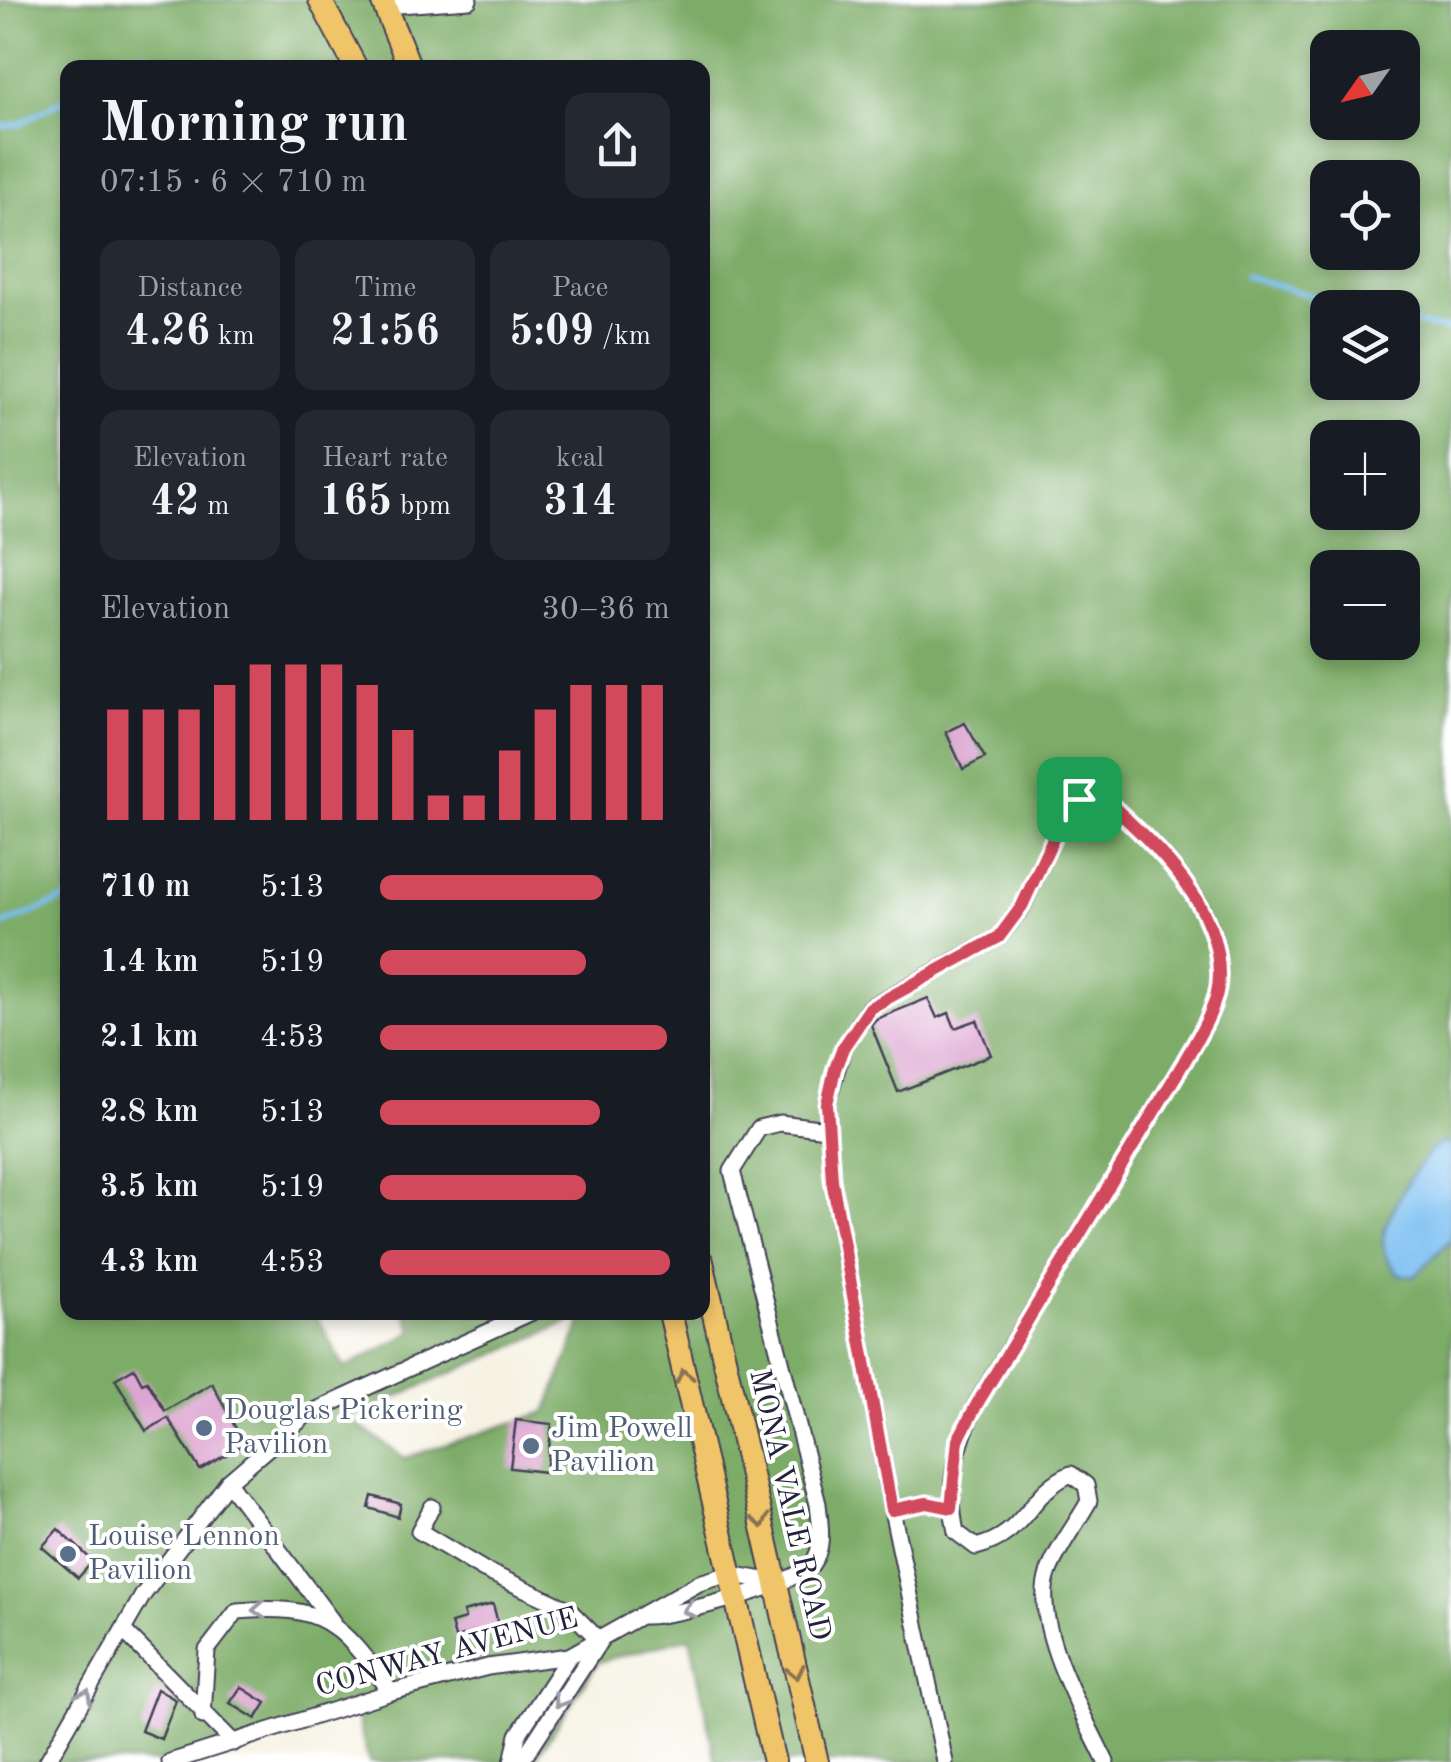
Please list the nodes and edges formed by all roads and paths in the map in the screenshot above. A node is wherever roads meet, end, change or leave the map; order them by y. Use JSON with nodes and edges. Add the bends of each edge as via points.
{"nodes":[{"id":1,"x":320,"y":0,"type":"edge"},
{"id":2,"x":469,"y":0,"type":"edge"},
{"id":3,"x":383,"y":3,"type":"edge"},
{"id":4,"x":352,"y":60,"type":"edge"},
{"id":5,"x":407,"y":60,"type":"edge"},
{"id":6,"x":826,"y":1129,"type":"junction"},
{"id":7,"x":710,"y":1298,"type":"edge"},
{"id":8,"x":515,"y":1320,"type":"edge"},
{"id":9,"x":672,"y":1320,"type":"edge"},
{"id":10,"x":228,"y":1482,"type":"junction"},
{"id":11,"x":432,"y":1507,"type":"dead end"},
{"id":12,"x":951,"y":1508,"type":"junction"},
{"id":13,"x":892,"y":1510,"type":"junction"},
{"id":14,"x":730,"y":1574,"type":"junction"},
{"id":15,"x":774,"y":1582,"type":"junction"},
{"id":16,"x":735,"y":1598,"type":"junction"},
{"id":17,"x":643,"y":1616,"type":"junction"},
{"id":18,"x":332,"y":1621,"type":"junction"},
{"id":19,"x":125,"y":1632,"type":"junction"},
{"id":20,"x":600,"y":1641,"type":"junction"},
{"id":21,"x":569,"y":1656,"type":"junction"},
{"id":22,"x":391,"y":1692,"type":"junction"},
{"id":23,"x":203,"y":1716,"type":"junction"},
{"id":24,"x":234,"y":1743,"type":"junction"},
{"id":25,"x":47,"y":1762,"type":"edge"},
{"id":26,"x":170,"y":1762,"type":"edge"},
{"id":27,"x":512,"y":1762,"type":"edge"},
{"id":28,"x":521,"y":1762,"type":"edge"},
{"id":29,"x":774,"y":1762,"type":"edge"},
{"id":30,"x":817,"y":1762,"type":"edge"},
{"id":31,"x":945,"y":1762,"type":"edge"},
{"id":32,"x":1106,"y":1762,"type":"edge"}],
"edges":[{"from":1,"to":4,"type":"highway"},
{"from":2,"to":3,"type":"street"},
{"from":3,"to":5,"type":"highway"},
{"from":6,"to":12,"type":"street","via":[[835,1069],[855,1026],[870,1008],[999,937],[1079,799],[1104,798],[1184,882],[1212,929],[1220,978],[1208,1019],[958,1440]]},
{"from":6,"to":13,"type":"street"},
{"from":6,"to":15,"type":"street","via":[[780,1123],[759,1128],[732,1171],[818,1504],[821,1543],[812,1564]]},
{"from":7,"to":15,"type":"highway","name":"MONA VALE ROAD","one_way":true},
{"from":8,"to":10,"type":"street","via":[[306,1416]]},
{"from":14,"to":9,"type":"highway","one_way":true},
{"from":10,"to":18,"type":"street"},
{"from":10,"to":19,"type":"street","via":[[174,1550]]},
{"from":11,"to":20,"type":"street","via":[[418,1531],[568,1608]]},
{"from":12,"to":13,"type":"street","via":[[927,1503]]},
{"from":12,"to":32,"type":"street","via":[[956,1532],[976,1547],[1003,1540],[1058,1480],[1071,1474],[1086,1485],[1090,1501],[1046,1577],[1044,1610]]},
{"from":13,"to":31,"type":"street"},
{"from":14,"to":15,"type":"street"},
{"from":14,"to":16,"type":"highway"},
{"from":14,"to":17,"type":"street","via":[[654,1604]]},
{"from":15,"to":16,"type":"street"},
{"from":15,"to":30,"type":"highway","name":"MONA VALE ROAD","one_way":true},
{"from":16,"to":17,"type":"street","one_way":true,"via":[[661,1618]]},
{"from":16,"to":29,"type":"highway"},
{"from":17,"to":20,"type":"street"},
{"from":18,"to":22,"type":"street"},
{"from":18,"to":23,"type":"street","one_way":true,"via":[[301,1610],[238,1611],[207,1650]]},
{"from":19,"to":23,"type":"street"},
{"from":25,"to":19,"type":"street","one_way":true},
{"from":20,"to":21,"type":"street","name":"CONWAY AVENUE"},
{"from":20,"to":28,"type":"street","name":"CONWAY AVENUE","one_way":true},
{"from":21,"to":22,"type":"street","name":"CONWAY AVENUE","via":[[488,1667]]},
{"from":21,"to":27,"type":"street","via":[[518,1735]]},
{"from":22,"to":24,"type":"street","name":"CONWAY AVENUE"},
{"from":23,"to":24,"type":"street"},
{"from":24,"to":26,"type":"street","name":"CONWAY AVENUE"}]}
